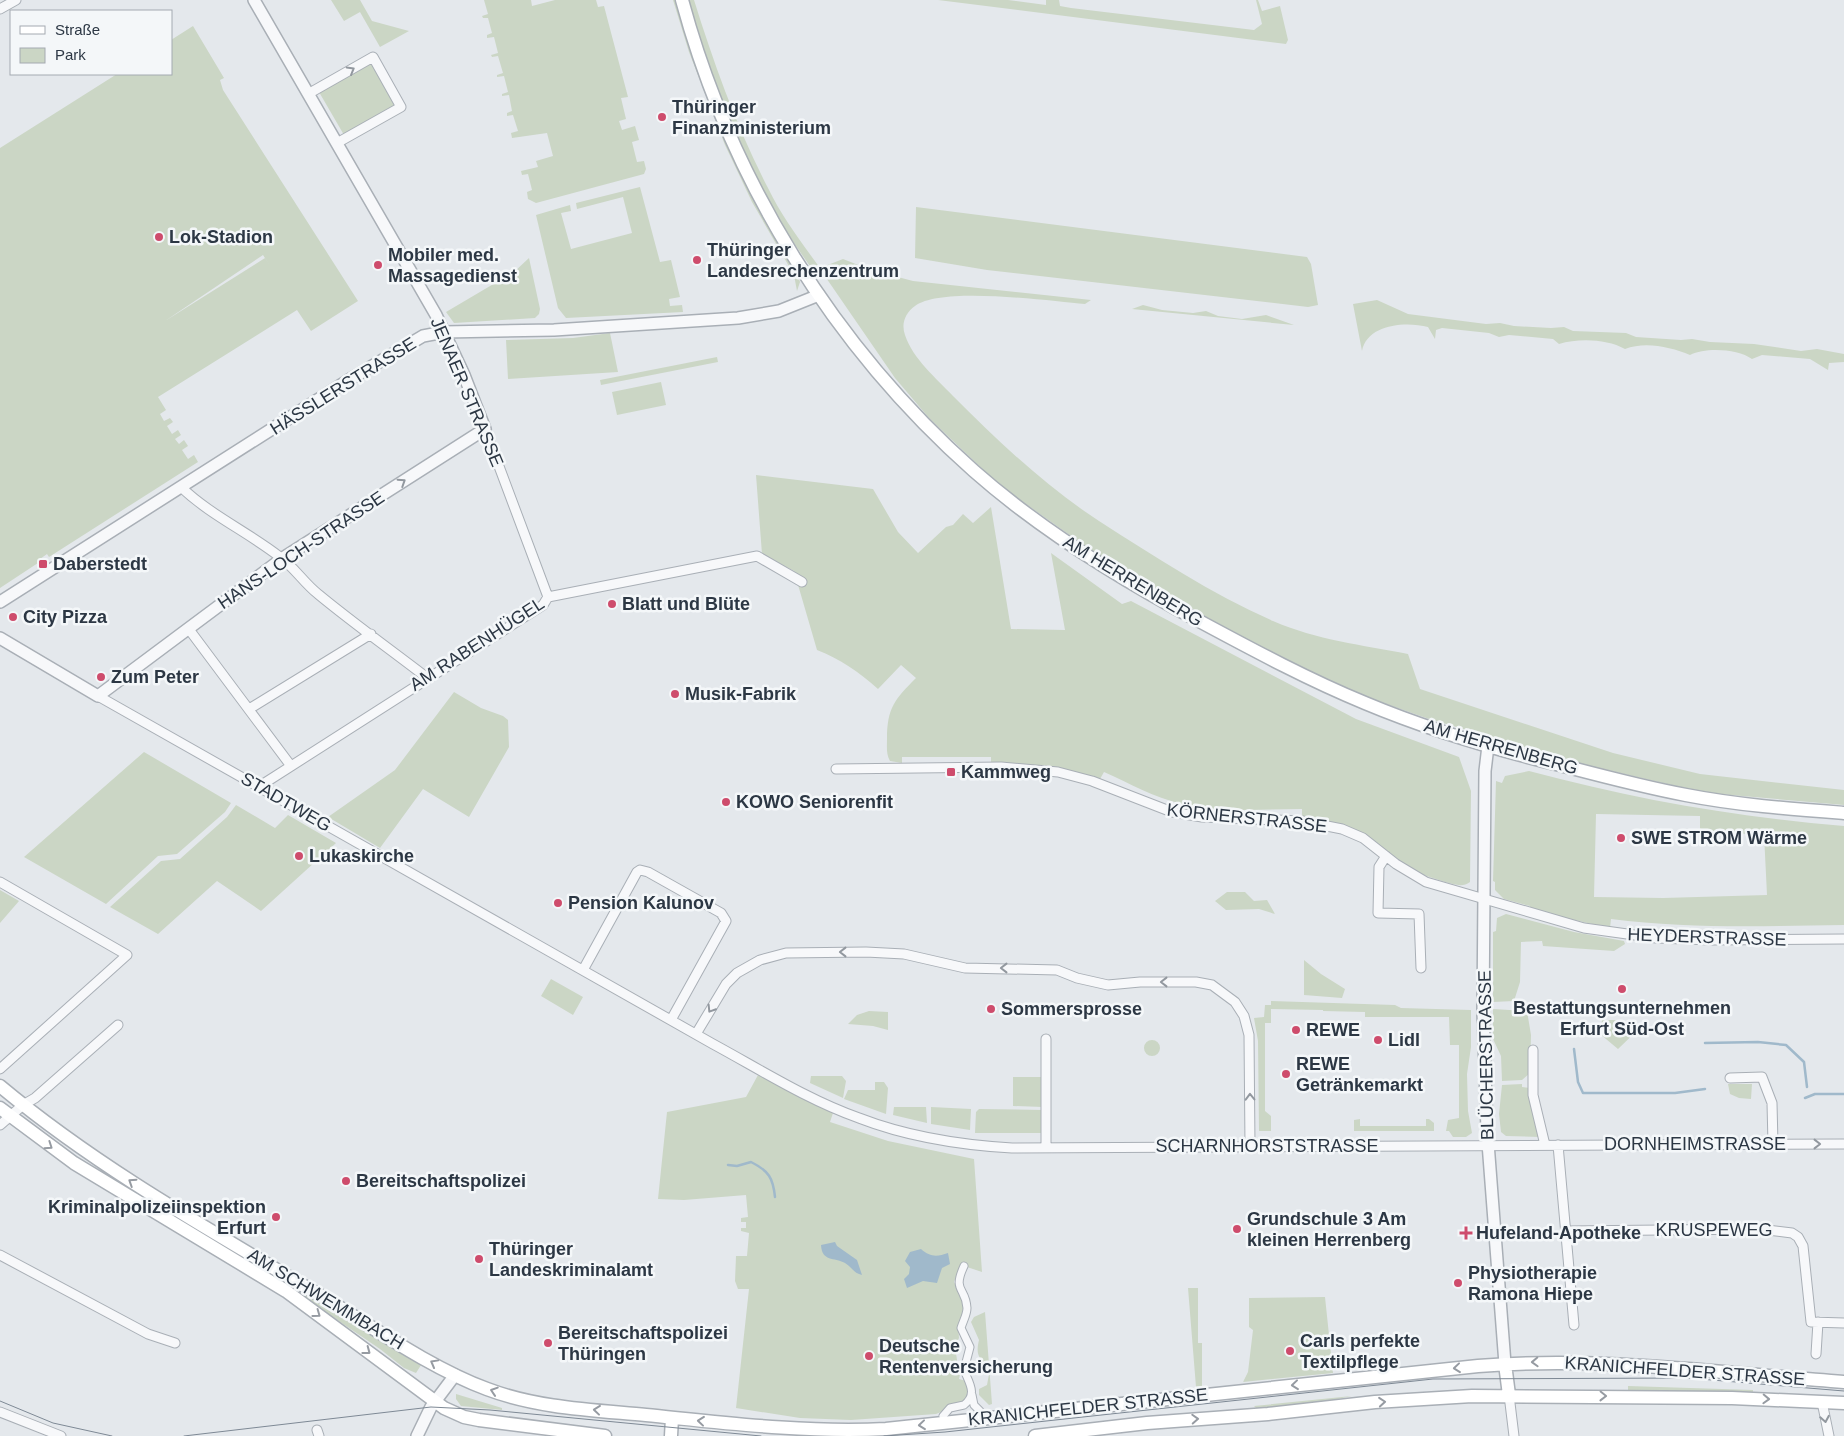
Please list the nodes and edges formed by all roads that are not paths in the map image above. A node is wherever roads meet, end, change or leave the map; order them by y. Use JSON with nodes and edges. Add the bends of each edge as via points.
{"nodes":[{"id":1,"x":16,"y":0,"type":"edge"},
{"id":2,"x":254,"y":0,"type":"edge"},
{"id":3,"x":682,"y":0,"type":"edge"},
{"id":4,"x":0,"y":9,"type":"edge"},
{"id":5,"x":308,"y":94,"type":"junction"},
{"id":6,"x":337,"y":144,"type":"junction"},
{"id":7,"x":819,"y":295,"type":"junction"},
{"id":8,"x":444,"y":332,"type":"junction"},
{"id":9,"x":485,"y":429,"type":"junction"},
{"id":10,"x":181,"y":487,"type":"junction"},
{"id":11,"x":283,"y":558,"type":"junction"},
{"id":12,"x":802,"y":582,"type":"dead end"},
{"id":13,"x":548,"y":597,"type":"junction"},
{"id":14,"x":0,"y":602,"type":"edge"},
{"id":15,"x":188,"y":628,"type":"junction"},
{"id":16,"x":371,"y":634,"type":"junction"},
{"id":17,"x":0,"y":638,"type":"edge"},
{"id":18,"x":426,"y":678,"type":"junction"},
{"id":19,"x":98,"y":696,"type":"junction"},
{"id":20,"x":249,"y":710,"type":"junction"},
{"id":21,"x":1488,"y":746,"type":"junction"},
{"id":22,"x":291,"y":766,"type":"junction"},
{"id":23,"x":836,"y":768,"type":"dead end"},
{"id":24,"x":260,"y":786,"type":"junction"},
{"id":25,"x":1844,"y":812,"type":"edge"},
{"id":26,"x":1386,"y":856,"type":"junction"},
{"id":27,"x":0,"y":882,"type":"edge"},
{"id":28,"x":1484,"y":900,"type":"junction"},
{"id":29,"x":1844,"y":939,"type":"edge"},
{"id":30,"x":1421,"y":968,"type":"dead end"},
{"id":31,"x":583,"y":970,"type":"junction"},
{"id":32,"x":674,"y":1022,"type":"junction"},
{"id":33,"x":118,"y":1025,"type":"dead end"},
{"id":34,"x":696,"y":1034,"type":"junction"},
{"id":35,"x":1046,"y":1039,"type":"dead end"},
{"id":36,"x":1533,"y":1050,"type":"dead end"},
{"id":37,"x":0,"y":1069,"type":"edge"},
{"id":38,"x":1730,"y":1078,"type":"dead end"},
{"id":39,"x":1522,"y":1082,"type":"dead end"},
{"id":40,"x":1532,"y":1082,"type":"junction"},
{"id":41,"x":0,"y":1086,"type":"edge"},
{"id":42,"x":23,"y":1105,"type":"junction"},
{"id":43,"x":3,"y":1117,"type":"edge"},
{"id":44,"x":1774,"y":1144,"type":"junction"},
{"id":45,"x":1844,"y":1144,"type":"edge"},
{"id":46,"x":1545,"y":1145,"type":"junction"},
{"id":47,"x":1558,"y":1145,"type":"junction"},
{"id":48,"x":1250,"y":1146,"type":"junction"},
{"id":49,"x":1488,"y":1146,"type":"junction"},
{"id":50,"x":1046,"y":1148,"type":"junction"},
{"id":51,"x":1566,"y":1231,"type":"junction"},
{"id":52,"x":213,"y":1240,"type":"junction"},
{"id":53,"x":0,"y":1255,"type":"edge"},
{"id":54,"x":964,"y":1266,"type":"dead end"},
{"id":55,"x":1818,"y":1322,"type":"junction"},
{"id":56,"x":1844,"y":1323,"type":"edge"},
{"id":57,"x":1574,"y":1325,"type":"dead end"},
{"id":58,"x":176,"y":1343,"type":"dead end"},
{"id":59,"x":1816,"y":1354,"type":"dead end"},
{"id":60,"x":1505,"y":1364,"type":"junction"},
{"id":61,"x":455,"y":1375,"type":"junction"},
{"id":62,"x":1844,"y":1382,"type":"edge"},
{"id":63,"x":972,"y":1395,"type":"junction"},
{"id":64,"x":1509,"y":1395,"type":"junction"},
{"id":65,"x":435,"y":1401,"type":"junction"},
{"id":66,"x":1822,"y":1402,"type":"junction"},
{"id":67,"x":1844,"y":1403,"type":"edge"},
{"id":68,"x":980,"y":1411,"type":"dead end"},
{"id":69,"x":0,"y":1412,"type":"edge"},
{"id":70,"x":943,"y":1416,"type":"dead end"},
{"id":71,"x":672,"y":1418,"type":"junction"},
{"id":72,"x":61,"y":1436,"type":"edge"},
{"id":73,"x":416,"y":1436,"type":"edge"},
{"id":74,"x":605,"y":1436,"type":"edge"},
{"id":75,"x":671,"y":1436,"type":"edge"},
{"id":76,"x":1035,"y":1436,"type":"edge"},
{"id":77,"x":1514,"y":1436,"type":"edge"},
{"id":78,"x":1829,"y":1436,"type":"edge"}],
"edges":[{"from":1,"to":4,"type":"street"},
{"from":2,"to":5,"type":"street","name":"JENAER STRASSE"},
{"from":3,"to":7,"type":"main road","name":"AM HERRENBERG","via":[[712,89],[751,183],[774,226]]},
{"from":5,"to":6,"type":"street","name":"JENAER STRASSE"},
{"from":5,"to":6,"type":"street","one_way":true,"via":[[373,57],[401,107]]},
{"from":6,"to":8,"type":"street","name":"JENAER STRASSE"},
{"from":7,"to":8,"type":"street","name":"HÄSSLERSTRASSE","via":[[779,311],[738,318],[554,330]]},
{"from":7,"to":21,"type":"main road","name":"AM HERRENBERG","via":[[873,365],[929,428],[996,489],[1047,528],[1165,603],[1263,656],[1388,712]]},
{"from":8,"to":9,"type":"street","name":"JENAER STRASSE"},
{"from":8,"to":10,"type":"street","name":"HÄSSLERSTRASSE","via":[[410,342]]},
{"from":11,"to":9,"type":"street","name":"HANS-LOCH-STRASSE","one_way":true},
{"from":9,"to":13,"type":"street","name":"JENAER STRASSE"},
{"from":10,"to":11,"type":"street"},
{"from":10,"to":14,"type":"street","name":"HÄSSLERSTRASSE"},
{"from":11,"to":15,"type":"street","name":"HANS-LOCH-STRASSE"},
{"from":11,"to":16,"type":"street","via":[[302,581]]},
{"from":12,"to":13,"type":"street","name":"AM RABENHÜGEL","via":[[757,556]]},
{"from":13,"to":18,"type":"street","name":"AM RABENHÜGEL","via":[[543,605]]},
{"from":15,"to":19,"type":"street","name":"HANS-LOCH-STRASSE"},
{"from":15,"to":20,"type":"street"},
{"from":16,"to":18,"type":"street"},
{"from":16,"to":20,"type":"street"},
{"from":17,"to":19,"type":"street","name":"STADTWEG"},
{"from":18,"to":22,"type":"street","name":"AM RABENHÜGEL"},
{"from":19,"to":24,"type":"street","name":"STADTWEG"},
{"from":20,"to":22,"type":"street"},
{"from":21,"to":25,"type":"main road","name":"AM HERRENBERG","via":[[1688,796]]},
{"from":21,"to":28,"type":"street","name":"BLÜCHERSTRASSE"},
{"from":22,"to":24,"type":"street","name":"AM RABENHÜGEL"},
{"from":23,"to":26,"type":"street","name":"KÖRNERSTRASSE","via":[[1001,767],[1058,772],[1092,781],[1172,812],[1202,817],[1324,824],[1353,833]]},
{"from":24,"to":31,"type":"street","name":"STADTWEG"},
{"from":26,"to":28,"type":"street","name":"KÖRNERSTRASSE","via":[[1426,882]]},
{"from":26,"to":30,"type":"street","via":[[1379,866],[1378,913],[1419,914]]},
{"from":27,"to":37,"type":"street","via":[[127,955]]},
{"from":28,"to":29,"type":"street","name":"HEYDERSTRASSE","via":[[1584,928],[1639,936],[1712,940]]},
{"from":28,"to":49,"type":"street","name":"BLÜCHERSTRASSE","via":[[1483,1012]]},
{"from":31,"to":32,"type":"street","name":"STADTWEG"},
{"from":31,"to":32,"type":"street","via":[[640,870],[721,913],[726,922]]},
{"from":32,"to":34,"type":"street","name":"SCHARNHORSTSTRASSE"},
{"from":33,"to":42,"type":"street"},
{"from":48,"to":34,"type":"street","one_way":true,"via":[[1247,1023],[1235,1002],[1212,985],[1196,982],[1108,985],[1057,970],[965,968],[904,954],[786,953],[760,960],[737,973],[726,984]]},
{"from":34,"to":50,"type":"street","name":"SCHARNHORSTSTRASSE","via":[[859,1118],[927,1138],[972,1146]]},
{"from":35,"to":50,"type":"street"},
{"from":36,"to":40,"type":"street"},
{"from":38,"to":44,"type":"street","via":[[1762,1077],[1772,1103]]},
{"from":39,"to":40,"type":"street"},
{"from":40,"to":46,"type":"street"},
{"from":41,"to":42,"type":"main road","name":"AM SCHWEMMBACH"},
{"from":42,"to":43,"type":"street"},
{"from":52,"to":42,"type":"main road","name":"AM SCHWEMMBACH","one_way":true},
{"from":43,"to":52,"type":"main road","name":"AM SCHWEMMBACH","one_way":true,"via":[[74,1163]]},
{"from":44,"to":45,"type":"street","name":"DORNHEIMSTRASSE","one_way":true},
{"from":44,"to":47,"type":"street","name":"DORNHEIMSTRASSE"},
{"from":46,"to":47,"type":"street","name":"DORNHEIMSTRASSE"},
{"from":46,"to":49,"type":"street","name":"DORNHEIMSTRASSE"},
{"from":47,"to":51,"type":"street"},
{"from":48,"to":49,"type":"street","name":"SCHARNHORSTSTRASSE"},
{"from":48,"to":50,"type":"street","name":"SCHARNHORSTSTRASSE"},
{"from":49,"to":60,"type":"street","name":"BLÜCHERSTRASSE"},
{"from":51,"to":55,"type":"street","name":"KRUSPEWEG","via":[[1732,1228],[1792,1233],[1803,1246],[1811,1322]]},
{"from":51,"to":57,"type":"street"},
{"from":61,"to":52,"type":"main road","name":"AM SCHWEMMBACH","one_way":true},
{"from":52,"to":65,"type":"main road","name":"AM SCHWEMMBACH","one_way":true},
{"from":53,"to":58,"type":"street","via":[[148,1334]]},
{"from":54,"to":63,"type":"street","via":[[958,1280],[967,1303],[961,1328],[970,1347],[964,1370],[971,1383]]},
{"from":55,"to":56,"type":"street"},
{"from":55,"to":59,"type":"street","name":"KRUSPEWEG"},
{"from":62,"to":60,"type":"main road","name":"KRANICHFELDER STRASSE","one_way":true,"via":[[1619,1363]]},
{"from":60,"to":64,"type":"main road"},
{"from":60,"to":71,"type":"main road","name":"KRANICHFELDER STRASSE","one_way":true,"via":[[886,1429],[813,1430]]},
{"from":61,"to":65,"type":"street"},
{"from":71,"to":61,"type":"main road","name":"KRANICHFELDER STRASSE","one_way":true,"via":[[534,1402],[487,1389]]},
{"from":63,"to":68,"type":"street","via":[[974,1406]]},
{"from":63,"to":70,"type":"street","via":[[964,1405],[950,1408]]},
{"from":64,"to":66,"type":"main road","name":"KRANICHFELDER STRASSE","one_way":true},
{"from":76,"to":64,"type":"main road","name":"KRANICHFELDER STRASSE","one_way":true,"via":[[1375,1402]]},
{"from":64,"to":77,"type":"street"},
{"from":65,"to":73,"type":"street"},
{"from":65,"to":74,"type":"main road","via":[[454,1413],[479,1420]]},
{"from":66,"to":67,"type":"main road","name":"KRANICHFELDER STRASSE"},
{"from":66,"to":78,"type":"street","name":"KRANICHFELDER STRASSE","one_way":true},
{"from":69,"to":72,"type":"street"},
{"from":71,"to":75,"type":"main road"}]}
